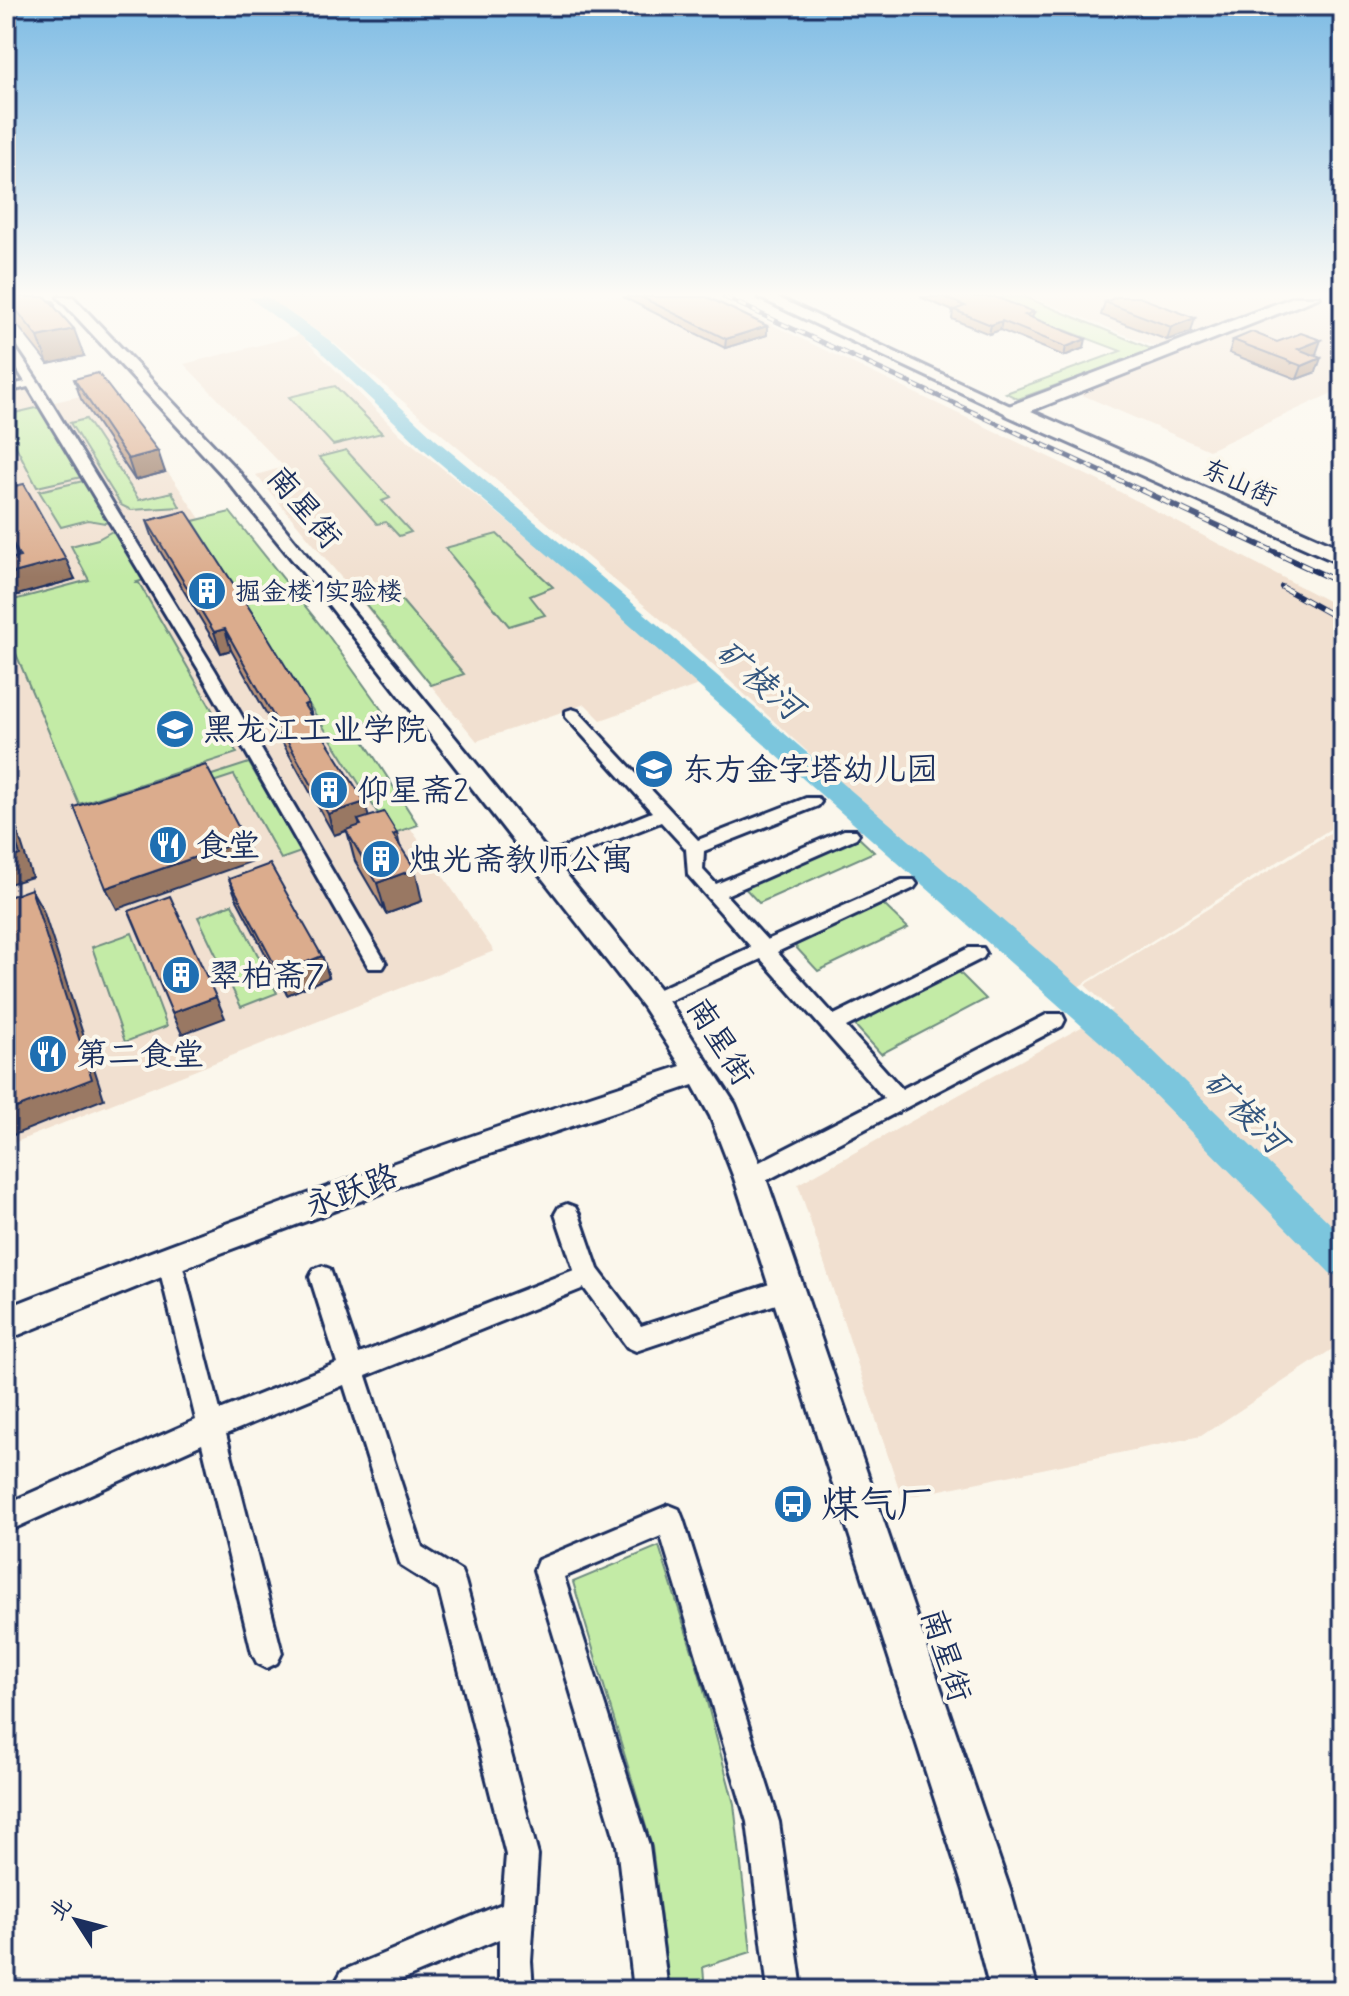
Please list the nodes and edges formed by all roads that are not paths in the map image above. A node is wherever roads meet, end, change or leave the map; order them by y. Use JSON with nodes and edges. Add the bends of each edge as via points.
{"nodes":[{"id":1,"x":38,"y":390,"type":"edge"},
{"id":2,"x":152,"y":390,"type":"edge"},
{"id":3,"x":968,"y":390,"type":"edge"},
{"id":4,"x":1068,"y":390,"type":"edge"},
{"id":5,"x":1013,"y":411,"type":"junction"},
{"id":6,"x":1343,"y":558,"type":"edge"},
{"id":7,"x":572,"y":714,"type":"dead end"},
{"id":8,"x":812,"y":802,"type":"dead end"},
{"id":9,"x":664,"y":814,"type":"junction"},
{"id":10,"x":850,"y":834,"type":"dead end"},
{"id":11,"x":695,"y":848,"type":"junction"},
{"id":12,"x":543,"y":862,"type":"junction"},
{"id":13,"x":908,"y":884,"type":"dead end"},
{"id":14,"x":713,"y":893,"type":"junction"},
{"id":15,"x":763,"y":949,"type":"junction"},
{"id":16,"x":976,"y":953,"type":"dead end"},
{"id":17,"x":376,"y":963,"type":"dead end"},
{"id":18,"x":653,"y":1000,"type":"junction"},
{"id":19,"x":1055,"y":1020,"type":"dead end"},
{"id":20,"x":832,"y":1025,"type":"junction"},
{"id":21,"x":700,"y":1071,"type":"junction"},
{"id":22,"x":900,"y":1102,"type":"junction"},
{"id":23,"x":750,"y":1178,"type":"junction"},
{"id":24,"x":567,"y":1214,"type":"dead end"},
{"id":25,"x":169,"y":1259,"type":"junction"},
{"id":26,"x":589,"y":1276,"type":"junction"},
{"id":27,"x":322,"y":1277,"type":"dead end"},
{"id":28,"x":788,"y":1289,"type":"junction"},
{"id":29,"x":6,"y":1324,"type":"edge"},
{"id":30,"x":352,"y":1370,"type":"junction"},
{"id":31,"x":210,"y":1427,"type":"junction"},
{"id":32,"x":6,"y":1518,"type":"edge"},
{"id":33,"x":267,"y":1653,"type":"dead end"},
{"id":34,"x":518,"y":1914,"type":"junction"},
{"id":35,"x":348,"y":1990,"type":"edge"},
{"id":36,"x":516,"y":1990,"type":"edge"},
{"id":37,"x":651,"y":1990,"type":"edge"},
{"id":38,"x":785,"y":1990,"type":"edge"},
{"id":39,"x":1014,"y":1990,"type":"edge"}],
"edges":[{"from":1,"to":17,"type":"street"},
{"from":2,"to":12,"type":"street","name":"南星街","via":[[232,475],[325,587]]},
{"from":3,"to":5,"type":"street","name":"东山街"},
{"from":4,"to":5,"type":"highway"},
{"from":5,"to":6,"type":"highway","name":"东山街"},
{"from":7,"to":9,"type":"street"},
{"from":8,"to":11,"type":"street"},
{"from":9,"to":11,"type":"street"},
{"from":9,"to":12,"type":"street"},
{"from":10,"to":14,"type":"street"},
{"from":11,"to":14,"type":"street","via":[[694,871]]},
{"from":12,"to":18,"type":"street","name":"南星街"},
{"from":13,"to":15,"type":"street"},
{"from":14,"to":15,"type":"street"},
{"from":15,"to":18,"type":"street"},
{"from":15,"to":20,"type":"street"},
{"from":16,"to":20,"type":"street"},
{"from":18,"to":21,"type":"street","name":"南星街"},
{"from":19,"to":22,"type":"street"},
{"from":20,"to":22,"type":"street"},
{"from":21,"to":23,"type":"street","name":"南星街"},
{"from":21,"to":25,"type":"street","name":"永跃路","via":[[443,1157]]},
{"from":22,"to":23,"type":"street"},
{"from":23,"to":28,"type":"street","name":"南星街"},
{"from":24,"to":26,"type":"street"},
{"from":25,"to":29,"type":"street","name":"永跃路"},
{"from":25,"to":31,"type":"street"},
{"from":26,"to":28,"type":"street","via":[[636,1339]]},
{"from":26,"to":30,"type":"street"},
{"from":27,"to":30,"type":"street"},
{"from":28,"to":39,"type":"street","name":"南星街","via":[[987,1890]]},
{"from":30,"to":31,"type":"street"},
{"from":30,"to":34,"type":"street","via":[[411,1556],[451,1581],[522,1855]]},
{"from":31,"to":32,"type":"street"},
{"from":31,"to":33,"type":"street"},
{"from":34,"to":35,"type":"street"},
{"from":34,"to":36,"type":"street"},
{"from":37,"to":38,"type":"street","via":[[633,1845],[548,1570],[669,1519],[763,1822]]}]}
